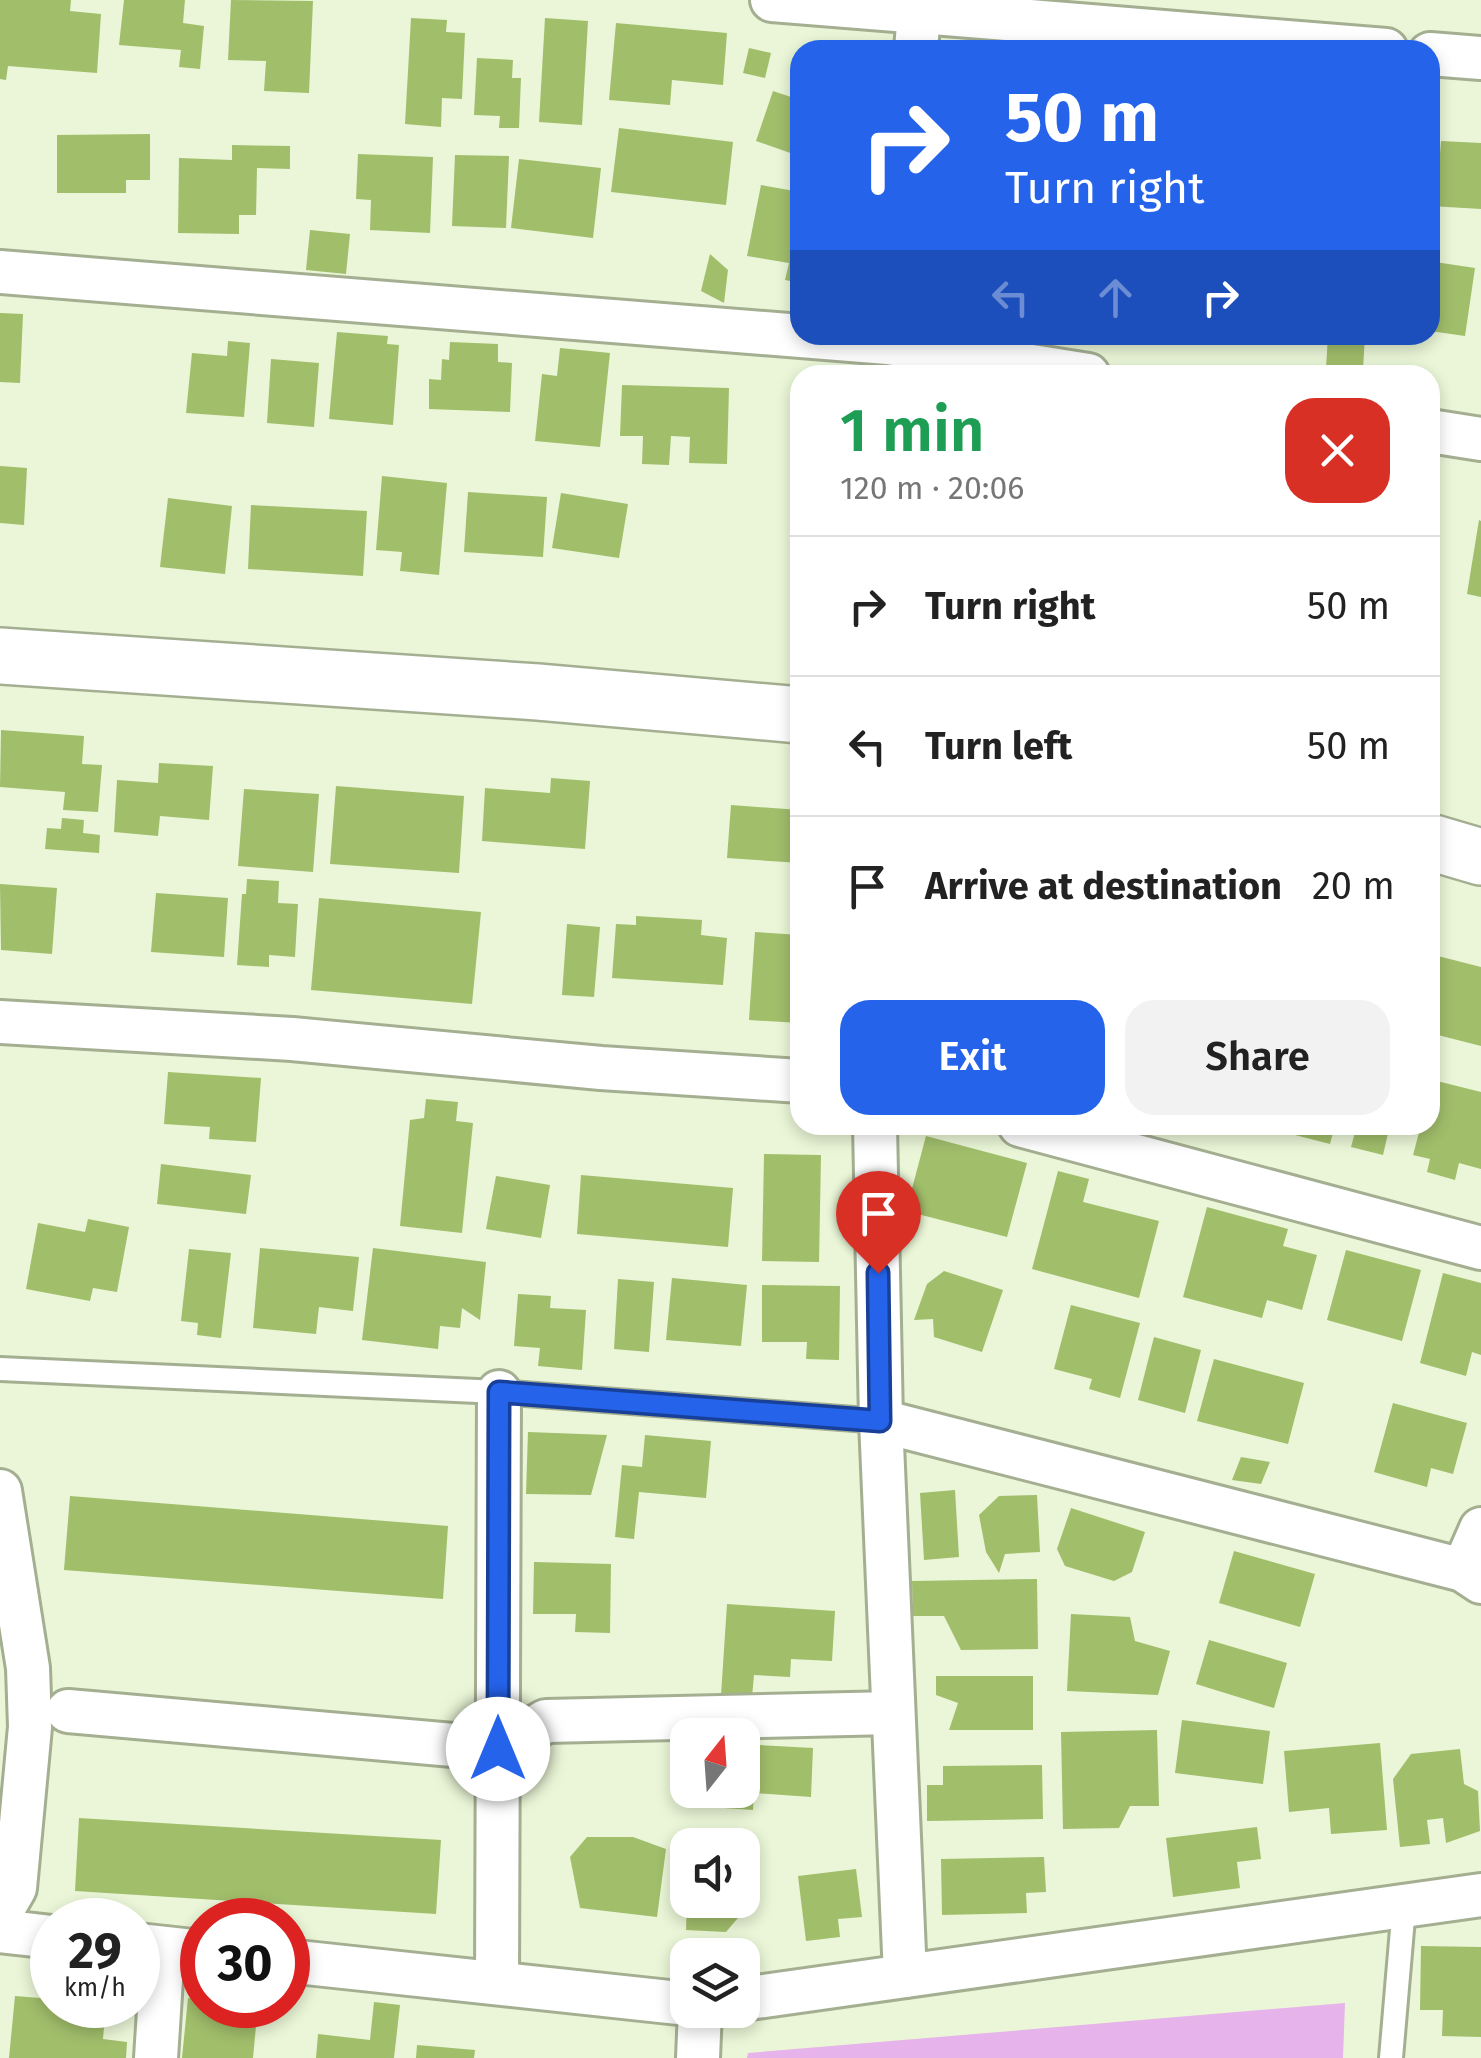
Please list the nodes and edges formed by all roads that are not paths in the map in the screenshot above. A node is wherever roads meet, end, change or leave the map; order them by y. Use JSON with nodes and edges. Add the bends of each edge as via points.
{"nodes":[{"id":1,"x":772,"y":0,"type":"edge"},
{"id":2,"x":919,"y":20,"type":"edge"},
{"id":3,"x":1230,"y":40,"type":"edge"},
{"id":4,"x":1440,"y":55,"type":"edge"},
{"id":5,"x":1481,"y":58,"type":"edge"},
{"id":6,"x":0,"y":272,"type":"edge"},
{"id":7,"x":790,"y":342,"type":"edge"},
{"id":8,"x":820,"y":345,"type":"edge"},
{"id":9,"x":887,"y":351,"type":"edge"},
{"id":10,"x":1004,"y":365,"type":"edge"},
{"id":11,"x":1440,"y":432,"type":"edge"},
{"id":12,"x":1481,"y":439,"type":"edge"},
{"id":13,"x":0,"y":656,"type":"edge"},
{"id":14,"x":790,"y":713,"type":"edge"},
{"id":15,"x":1440,"y":845,"type":"edge"},
{"id":16,"x":1481,"y":857,"type":"edge"},
{"id":17,"x":0,"y":1022,"type":"edge"},
{"id":18,"x":790,"y":1081,"type":"edge"},
{"id":19,"x":875,"y":1135,"type":"edge"},
{"id":20,"x":1057,"y":1135,"type":"edge"},
{"id":21,"x":1481,"y":1248,"type":"edge"},
{"id":22,"x":0,"y":1369,"type":"edge"},
{"id":23,"x":499,"y":1392,"type":"junction"},
{"id":24,"x":880,"y":1421,"type":"junction"},
{"id":25,"x":0,"y":1491,"type":"edge"},
{"id":26,"x":1481,"y":1529,"type":"edge"},
{"id":27,"x":1472,"y":1576,"type":"edge"},
{"id":28,"x":68,"y":1711,"type":"dead end"},
{"id":29,"x":893,"y":1713,"type":"junction"},
{"id":30,"x":498,"y":1749,"type":"junction"},
{"id":31,"x":1481,"y":1895,"type":"edge"},
{"id":32,"x":1404,"y":1906,"type":"junction"},
{"id":33,"x":0,"y":1914,"type":"edge"},
{"id":34,"x":0,"y":1930,"type":"edge"},
{"id":35,"x":30,"y":1933,"type":"edge"},
{"id":36,"x":168,"y":1948,"type":"edge"},
{"id":37,"x":310,"y":1962,"type":"edge"},
{"id":38,"x":905,"y":1976,"type":"junction"},
{"id":39,"x":497,"y":1982,"type":"junction"},
{"id":40,"x":760,"y":1996,"type":"edge"},
{"id":41,"x":670,"y":2002,"type":"edge"},
{"id":42,"x":699,"y":2028,"type":"edge"},
{"id":43,"x":156,"y":2058,"type":"edge"},
{"id":44,"x":698,"y":2058,"type":"edge"},
{"id":45,"x":1391,"y":2058,"type":"edge"}],
"edges":[{"from":1,"to":2,"type":"street"},
{"from":2,"to":3,"type":"street"},
{"from":4,"to":5,"type":"street"},
{"from":6,"to":7,"type":"street"},
{"from":8,"to":9,"type":"street"},
{"from":9,"to":10,"type":"street"},
{"from":11,"to":12,"type":"street"},
{"from":13,"to":14,"type":"street"},
{"from":15,"to":16,"type":"street"},
{"from":17,"to":18,"type":"street"},
{"from":19,"to":24,"type":"street"},
{"from":20,"to":21,"type":"street"},
{"from":22,"to":23,"type":"lane"},
{"from":23,"to":24,"type":"lane"},
{"from":23,"to":30,"type":"street"},
{"from":24,"to":27,"type":"street"},
{"from":24,"to":29,"type":"street"},
{"from":25,"to":33,"type":"street","via":[[28,1668],[30,1727],[15,1888]]},
{"from":26,"to":27,"type":"street"},
{"from":28,"to":30,"type":"street"},
{"from":29,"to":30,"type":"street","via":[[546,1721]]},
{"from":29,"to":38,"type":"street"},
{"from":30,"to":39,"type":"street"},
{"from":31,"to":32,"type":"street"},
{"from":32,"to":38,"type":"street"},
{"from":32,"to":45,"type":"lane"},
{"from":34,"to":35,"type":"street"},
{"from":36,"to":43,"type":"street"},
{"from":37,"to":39,"type":"street"},
{"from":38,"to":40,"type":"street"},
{"from":39,"to":41,"type":"street"},
{"from":42,"to":44,"type":"street"}]}
